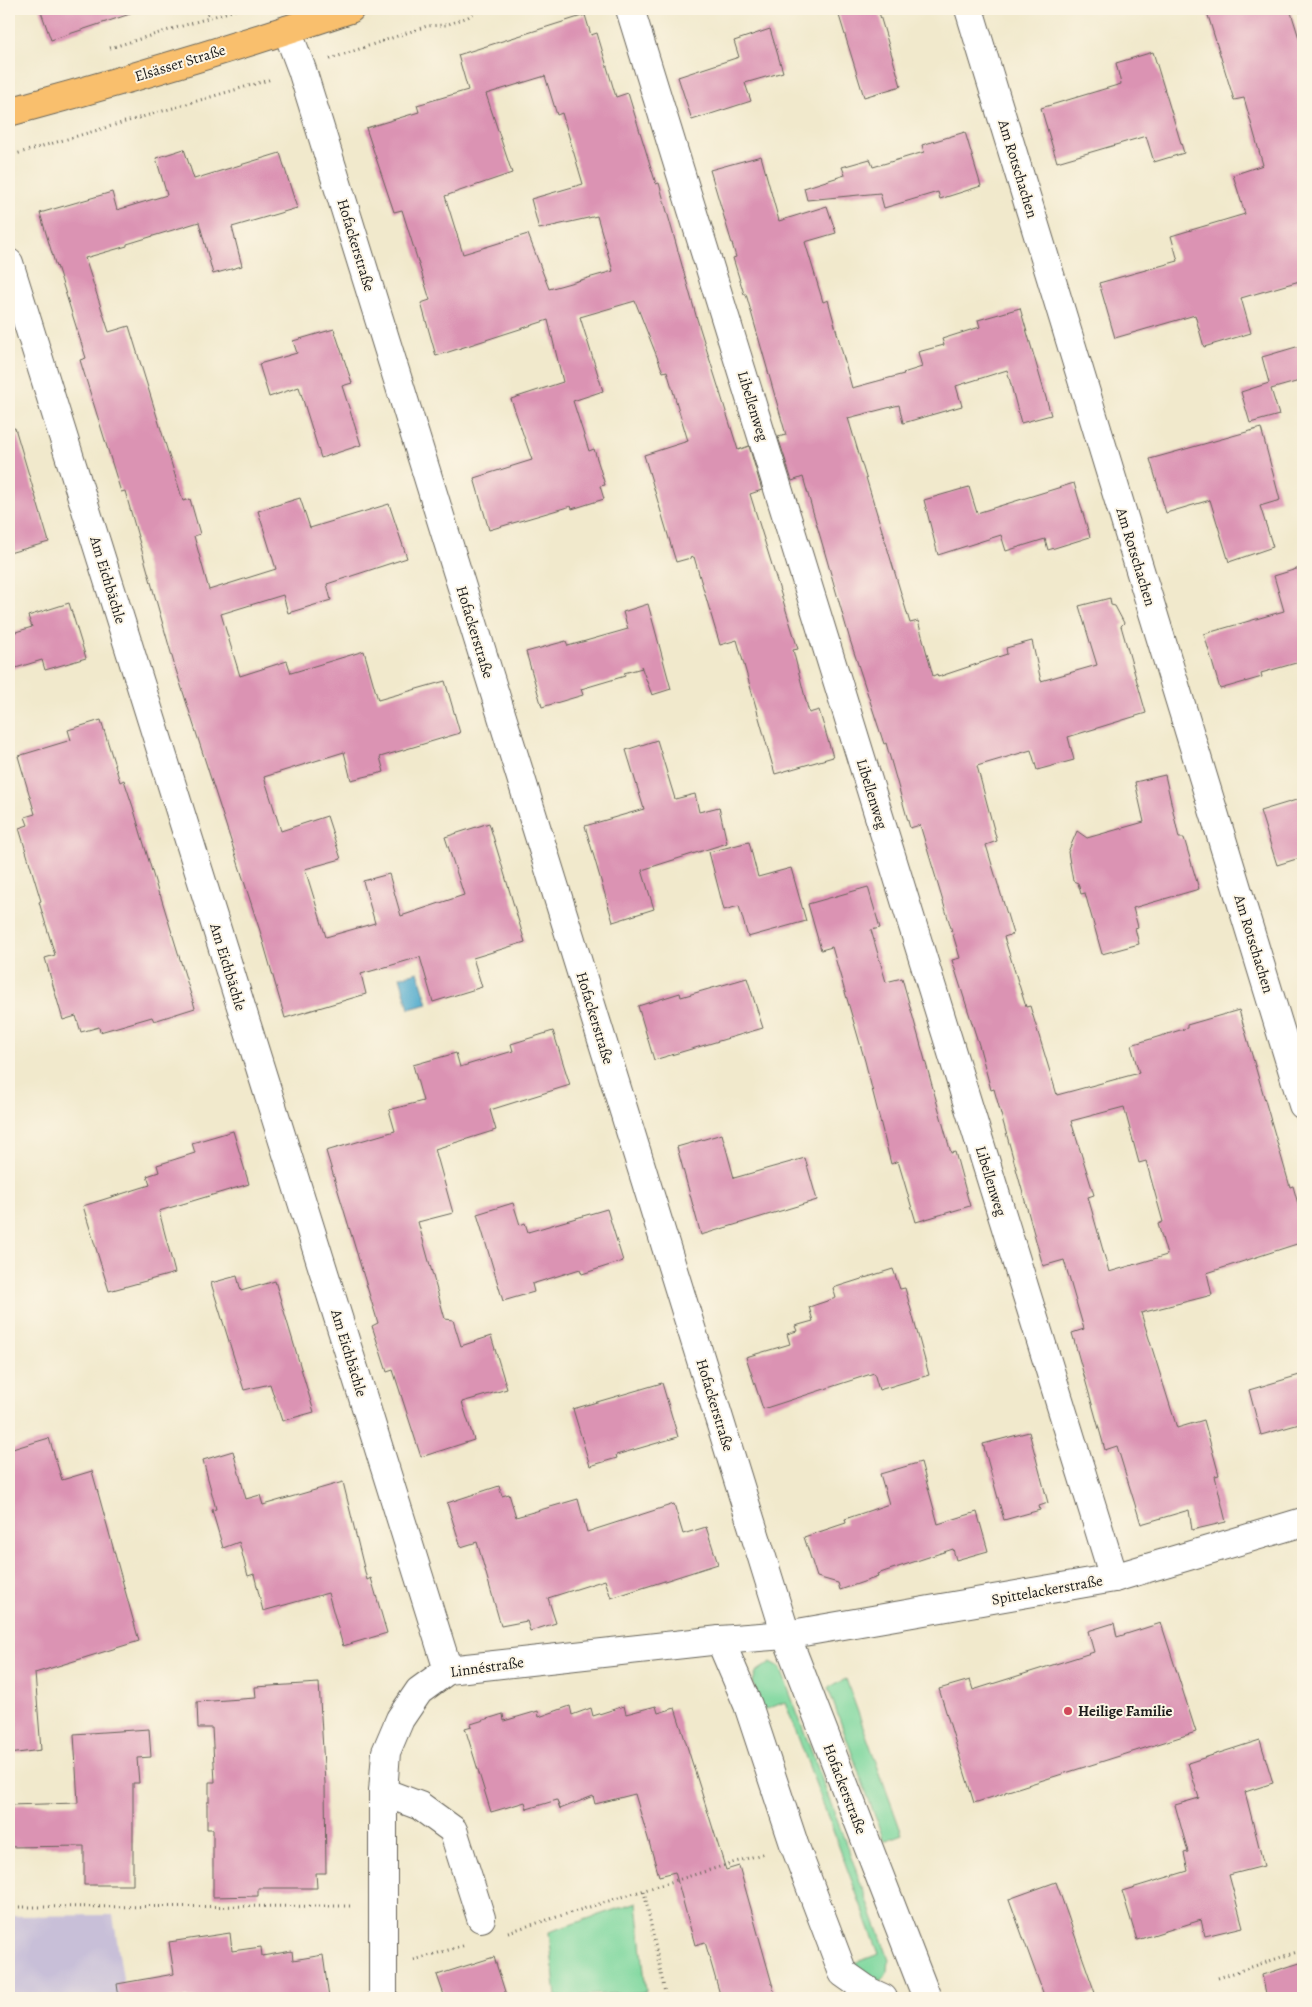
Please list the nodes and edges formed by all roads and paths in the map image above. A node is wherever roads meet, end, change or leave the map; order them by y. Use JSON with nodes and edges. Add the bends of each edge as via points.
{"nodes":[{"id":1,"x":206,"y":9,"type":"edge"},
{"id":2,"x":238,"y":9,"type":"edge"},
{"id":3,"x":350,"y":9,"type":"edge"},
{"id":4,"x":482,"y":9,"type":"edge"},
{"id":5,"x":630,"y":9,"type":"edge"},
{"id":6,"x":969,"y":9,"type":"edge"},
{"id":7,"x":209,"y":18,"type":"junction"},
{"id":8,"x":287,"y":30,"type":"junction"},
{"id":9,"x":101,"y":51,"type":"dead end"},
{"id":10,"x":302,"y":70,"type":"junction"},
{"id":11,"x":9,"y":112,"type":"edge"},
{"id":12,"x":9,"y":156,"type":"edge"},
{"id":13,"x":9,"y":263,"type":"edge"},
{"id":14,"x":1303,"y":1105,"type":"edge"},
{"id":15,"x":1303,"y":1522,"type":"edge"},
{"id":16,"x":1114,"y":1578,"type":"junction"},
{"id":17,"x":786,"y":1635,"type":"junction"},
{"id":18,"x":720,"y":1640,"type":"junction"},
{"id":19,"x":448,"y":1670,"type":"junction"},
{"id":20,"x":383,"y":1792,"type":"junction"},
{"id":21,"x":794,"y":1844,"type":"junction"},
{"id":22,"x":644,"y":1892,"type":"junction"},
{"id":23,"x":383,"y":1906,"type":"junction"},
{"id":24,"x":9,"y":1907,"type":"edge"},
{"id":25,"x":478,"y":1930,"type":"joint"},
{"id":26,"x":503,"y":1934,"type":"dead end"},
{"id":27,"x":1303,"y":1950,"type":"edge"},
{"id":28,"x":382,"y":1970,"type":"junction"},
{"id":29,"x":1218,"y":1978,"type":"dead end"},
{"id":30,"x":383,"y":1998,"type":"edge"},
{"id":31,"x":666,"y":1998,"type":"edge"},
{"id":32,"x":883,"y":1998,"type":"edge"},
{"id":33,"x":927,"y":1998,"type":"edge"}],
"edges":[{"from":1,"to":7,"type":"path"},
{"from":2,"to":7,"type":"path"},
{"from":3,"to":8,"type":"main road","name":"Elsässer Straße"},
{"from":4,"to":10,"type":"path","via":[[446,25],[426,26]]},
{"from":5,"to":16,"type":"street","name":"Libellenweg"},
{"from":6,"to":14,"type":"street","name":"Am Rotschachen"},
{"from":7,"to":9,"type":"path"},
{"from":8,"to":10,"type":"street","name":"Hofackerstraße"},
{"from":8,"to":11,"type":"main road","name":"Elsässer Straße"},
{"from":10,"to":12,"type":"path"},
{"from":10,"to":17,"type":"street","name":"Hofackerstraße"},
{"from":13,"to":19,"type":"street","name":"Am Eichbächle"},
{"from":15,"to":16,"type":"street","name":"Spittelackerstraße"},
{"from":16,"to":17,"type":"street","name":"Spittelackerstraße"},
{"from":17,"to":18,"type":"street","name":"Linnéstraße"},
{"from":17,"to":33,"type":"street","name":"Hofackerstraße"},
{"from":18,"to":19,"type":"street","name":"Linnéstraße"},
{"from":18,"to":21,"type":"street","via":[[748,1705]]},
{"from":19,"to":20,"type":"street","name":"Linnéstraße","via":[[419,1692],[400,1719],[386,1752]]},
{"from":20,"to":23,"type":"street","name":"Linnéstraße"},
{"from":20,"to":25,"type":"street","via":[[420,1806],[452,1830]]},
{"from":21,"to":22,"type":"path"},
{"from":21,"to":32,"type":"street","via":[[843,1973]]},
{"from":22,"to":26,"type":"path"},
{"from":22,"to":31,"type":"path"},
{"from":23,"to":24,"type":"path"},
{"from":23,"to":28,"type":"street","name":"Linnéstraße"},
{"from":25,"to":28,"type":"path"},
{"from":27,"to":29,"type":"path"},
{"from":28,"to":30,"type":"street","name":"Linnéstraße"}]}
